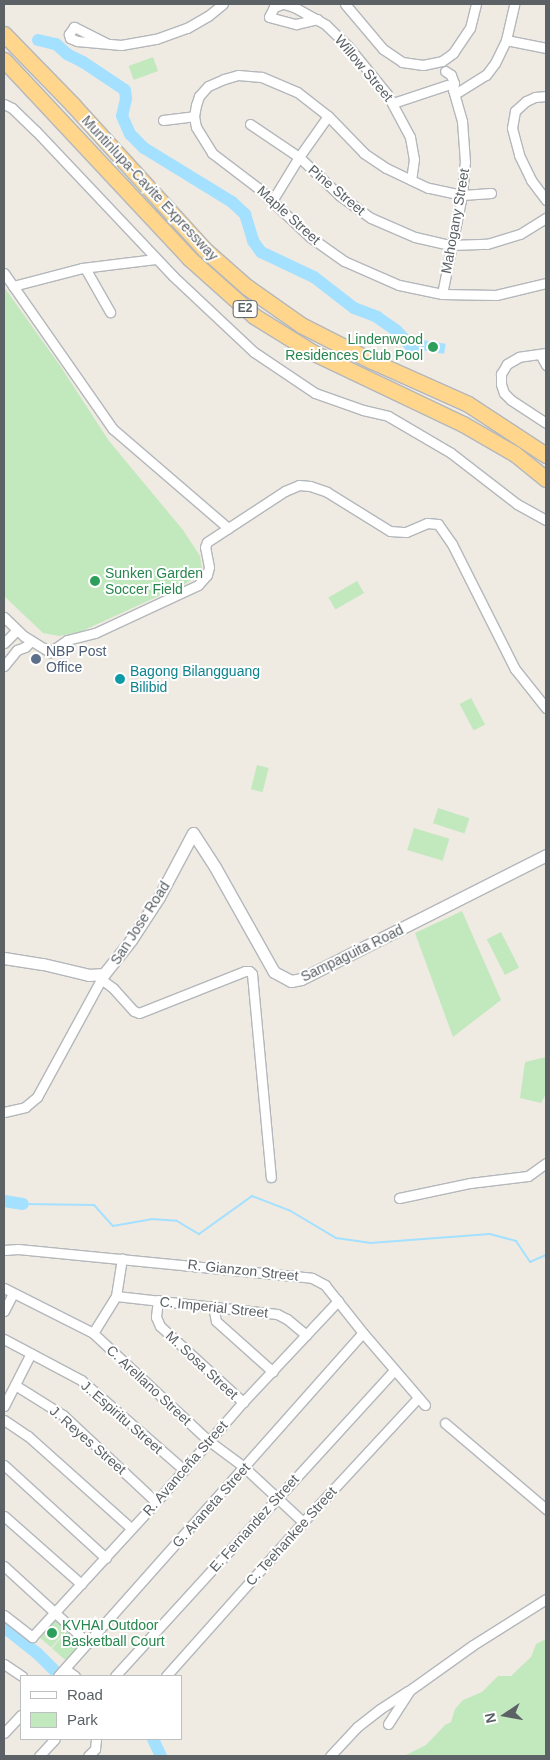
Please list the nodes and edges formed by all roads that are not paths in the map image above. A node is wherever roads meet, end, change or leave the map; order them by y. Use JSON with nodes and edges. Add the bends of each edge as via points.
{"nodes":[{"id":1,"x":223,"y":4,"type":"edge"},
{"id":2,"x":283,"y":4,"type":"edge"},
{"id":3,"x":345,"y":4,"type":"edge"},
{"id":4,"x":476,"y":4,"type":"edge"},
{"id":5,"x":514,"y":4,"type":"edge"},
{"id":6,"x":317,"y":19,"type":"junction"},
{"id":7,"x":4,"y":34,"type":"edge"},
{"id":8,"x":506,"y":40,"type":"junction"},
{"id":9,"x":106,"y":43,"type":"dead end"},
{"id":10,"x":546,"y":48,"type":"edge"},
{"id":11,"x":4,"y":60,"type":"edge"},
{"id":12,"x":442,"y":61,"type":"junction"},
{"id":13,"x":452,"y":90,"type":"junction"},
{"id":14,"x":546,"y":96,"type":"edge"},
{"id":15,"x":393,"y":103,"type":"junction"},
{"id":16,"x":4,"y":104,"type":"edge"},
{"id":17,"x":194,"y":116,"type":"junction"},
{"id":18,"x":328,"y":116,"type":"junction"},
{"id":19,"x":163,"y":120,"type":"dead end"},
{"id":20,"x":250,"y":124,"type":"dead end"},
{"id":21,"x":299,"y":157,"type":"junction"},
{"id":22,"x":411,"y":180,"type":"junction"},
{"id":23,"x":491,"y":193,"type":"dead end"},
{"id":24,"x":462,"y":195,"type":"junction"},
{"id":25,"x":546,"y":200,"type":"edge"},
{"id":26,"x":272,"y":201,"type":"junction"},
{"id":27,"x":546,"y":218,"type":"edge"},
{"id":28,"x":451,"y":245,"type":"junction"},
{"id":29,"x":155,"y":259,"type":"junction"},
{"id":30,"x":85,"y":268,"type":"junction"},
{"id":31,"x":4,"y":272,"type":"edge"},
{"id":32,"x":546,"y":283,"type":"edge"},
{"id":33,"x":13,"y":286,"type":"junction"},
{"id":34,"x":442,"y":294,"type":"junction"},
{"id":35,"x":110,"y":312,"type":"dead end"},
{"id":36,"x":543,"y":353,"type":"edge"},
{"id":37,"x":546,"y":365,"type":"edge"},
{"id":38,"x":546,"y":423,"type":"edge"},
{"id":39,"x":546,"y":455,"type":"edge"},
{"id":40,"x":546,"y":479,"type":"edge"},
{"id":41,"x":546,"y":520,"type":"edge"},
{"id":42,"x":228,"y":528,"type":"junction"},
{"id":43,"x":4,"y":617,"type":"edge"},
{"id":44,"x":17,"y":630,"type":"junction"},
{"id":45,"x":31,"y":641,"type":"junction"},
{"id":46,"x":4,"y":643,"type":"edge"},
{"id":47,"x":4,"y":666,"type":"edge"},
{"id":48,"x":546,"y":708,"type":"edge"},
{"id":49,"x":193,"y":833,"type":"joint"},
{"id":50,"x":546,"y":855,"type":"edge"},
{"id":51,"x":4,"y":958,"type":"edge"},
{"id":52,"x":102,"y":976,"type":"junction"},
{"id":53,"x":4,"y":1112,"type":"edge"},
{"id":54,"x":546,"y":1163,"type":"edge"},
{"id":55,"x":271,"y":1177,"type":"dead end"},
{"id":56,"x":399,"y":1198,"type":"dead end"},
{"id":57,"x":4,"y":1250,"type":"edge"},
{"id":58,"x":122,"y":1258,"type":"junction"},
{"id":59,"x":4,"y":1288,"type":"edge"},
{"id":60,"x":13,"y":1293,"type":"junction"},
{"id":61,"x":116,"y":1296,"type":"junction"},
{"id":62,"x":158,"y":1300,"type":"junction"},
{"id":63,"x":338,"y":1301,"type":"junction"},
{"id":64,"x":213,"y":1306,"type":"junction"},
{"id":65,"x":4,"y":1311,"type":"edge"},
{"id":66,"x":92,"y":1333,"type":"junction"},
{"id":67,"x":363,"y":1334,"type":"junction"},
{"id":68,"x":306,"y":1335,"type":"junction"},
{"id":69,"x":4,"y":1339,"type":"edge"},
{"id":70,"x":31,"y":1353,"type":"junction"},
{"id":71,"x":394,"y":1370,"type":"junction"},
{"id":72,"x":273,"y":1372,"type":"junction"},
{"id":73,"x":15,"y":1384,"type":"junction"},
{"id":74,"x":418,"y":1398,"type":"junction"},
{"id":75,"x":243,"y":1402,"type":"junction"},
{"id":76,"x":425,"y":1405,"type":"dead end"},
{"id":77,"x":4,"y":1406,"type":"edge"},
{"id":78,"x":4,"y":1420,"type":"edge"},
{"id":79,"x":445,"y":1423,"type":"dead end"},
{"id":80,"x":209,"y":1441,"type":"junction"},
{"id":81,"x":4,"y":1465,"type":"edge"},
{"id":82,"x":244,"y":1468,"type":"junction"},
{"id":83,"x":184,"y":1470,"type":"junction"},
{"id":84,"x":278,"y":1498,"type":"junction"},
{"id":85,"x":156,"y":1502,"type":"junction"},
{"id":86,"x":546,"y":1509,"type":"edge"},
{"id":87,"x":4,"y":1516,"type":"edge"},
{"id":88,"x":303,"y":1522,"type":"junction"},
{"id":89,"x":132,"y":1528,"type":"junction"},
{"id":90,"x":106,"y":1558,"type":"junction"},
{"id":91,"x":4,"y":1566,"type":"edge"},
{"id":92,"x":81,"y":1584,"type":"junction"},
{"id":93,"x":546,"y":1599,"type":"edge"},
{"id":94,"x":54,"y":1613,"type":"junction"},
{"id":95,"x":4,"y":1615,"type":"edge"},
{"id":96,"x":88,"y":1643,"type":"junction"},
{"id":97,"x":4,"y":1666,"type":"edge"},
{"id":98,"x":65,"y":1669,"type":"junction"},
{"id":99,"x":20,"y":1675,"type":"edge"},
{"id":100,"x":59,"y":1675,"type":"edge"},
{"id":101,"x":74,"y":1675,"type":"edge"},
{"id":102,"x":116,"y":1675,"type":"edge"},
{"id":103,"x":167,"y":1675,"type":"edge"},
{"id":104,"x":410,"y":1690,"type":"junction"},
{"id":105,"x":20,"y":1716,"type":"edge"},
{"id":106,"x":388,"y":1724,"type":"dead end"},
{"id":107,"x":4,"y":1733,"type":"edge"},
{"id":108,"x":54,"y":1740,"type":"edge"},
{"id":109,"x":97,"y":1740,"type":"edge"},
{"id":110,"x":39,"y":1756,"type":"edge"},
{"id":111,"x":88,"y":1756,"type":"edge"},
{"id":112,"x":330,"y":1756,"type":"edge"}],
"edges":[{"from":1,"to":9,"type":"street","via":[[194,24],[164,36],[121,45]]},
{"from":2,"to":6,"type":"street","name":"Willow Street"},
{"from":2,"to":6,"type":"street","name":"Willow Street","via":[[274,7],[269,18],[296,24]]},
{"from":3,"to":12,"type":"street","via":[[383,49],[402,62],[423,65]]},
{"from":4,"to":12,"type":"street","via":[[470,28]]},
{"from":5,"to":8,"type":"street"},
{"from":6,"to":15,"type":"street","name":"Willow Street","via":[[348,46]]},
{"from":7,"to":39,"type":"highway","name":"Muntinlupa-Cavite Expressway","number":"E2","via":[[204,249],[247,287],[301,325],[468,404]]},
{"from":8,"to":10,"type":"street"},
{"from":8,"to":13,"type":"street","via":[[486,75]]},
{"from":11,"to":40,"type":"highway","name":"Muntinlupa-Cavite Expressway","number":"E2","via":[[189,258],[254,316],[314,353],[464,424],[515,454]]},
{"from":12,"to":13,"type":"street","name":"Mahogany Street","via":[[454,83]]},
{"from":13,"to":15,"type":"street"},
{"from":13,"to":24,"type":"street","name":"Mahogany Street","via":[[464,139]]},
{"from":14,"to":25,"type":"street","via":[[526,101],[515,111],[512,128],[519,155],[531,180]]},
{"from":15,"to":22,"type":"street","name":"Willow Street","via":[[410,137],[414,159]]},
{"from":16,"to":29,"type":"street","via":[[12,108],[79,175]]},
{"from":17,"to":18,"type":"street","via":[[199,96],[208,86],[238,75],[261,77],[297,92]]},
{"from":17,"to":19,"type":"street"},
{"from":17,"to":26,"type":"street","name":"Maple Street","via":[[196,127],[212,153],[243,174]]},
{"from":18,"to":21,"type":"street"},
{"from":18,"to":22,"type":"street","via":[[364,153]]},
{"from":20,"to":21,"type":"street","name":"Pine Street"},
{"from":21,"to":26,"type":"street"},
{"from":21,"to":28,"type":"street","name":"Pine Street","via":[[338,195],[371,218],[415,237]]},
{"from":22,"to":24,"type":"street","via":[[428,188]]},
{"from":23,"to":24,"type":"street"},
{"from":24,"to":28,"type":"street","name":"Mahogany Street"},
{"from":26,"to":34,"type":"street","name":"Maple Street","via":[[310,237],[344,261],[399,285]]},
{"from":27,"to":28,"type":"street","name":"Pine Street","via":[[504,240]]},
{"from":28,"to":34,"type":"street","name":"Mahogany Street"},
{"from":29,"to":30,"type":"street"},
{"from":29,"to":41,"type":"street","via":[[254,352],[295,380],[315,393],[388,416],[450,453],[517,504]]},
{"from":30,"to":33,"type":"street"},
{"from":30,"to":35,"type":"street"},
{"from":31,"to":33,"type":"street"},
{"from":32,"to":34,"type":"street","name":"Maple Street","via":[[496,296]]},
{"from":33,"to":42,"type":"street","via":[[113,429]]},
{"from":36,"to":37,"type":"street"},
{"from":36,"to":38,"type":"street","via":[[507,364],[500,384],[511,400]]},
{"from":42,"to":45,"type":"street","via":[[207,542],[209,567],[198,585],[94,633],[67,640],[50,652]]},
{"from":42,"to":48,"type":"street","via":[[285,491],[304,485],[327,492],[390,531],[406,532],[427,523],[438,524],[452,544],[515,670]]},
{"from":43,"to":44,"type":"street"},
{"from":44,"to":45,"type":"street"},
{"from":44,"to":46,"type":"street"},
{"from":45,"to":47,"type":"street","via":[[17,650]]},
{"from":49,"to":50,"type":"street","name":"Sampaguita Road","via":[[274,972],[291,981],[302,979]]},
{"from":49,"to":52,"type":"street","name":"San Jose Road","via":[[132,940]]},
{"from":51,"to":52,"type":"street","name":"San Jose Road"},
{"from":52,"to":53,"type":"street","via":[[37,1097],[25,1107]]},
{"from":52,"to":55,"type":"street","via":[[136,1013],[250,971]]},
{"from":54,"to":56,"type":"street","via":[[528,1176],[470,1183]]},
{"from":57,"to":58,"type":"street","name":"R. Gianzon Street"},
{"from":58,"to":61,"type":"street"},
{"from":58,"to":63,"type":"street","name":"R. Gianzon Street","via":[[312,1278],[325,1285]]},
{"from":59,"to":60,"type":"street","name":"C. Arellano Street"},
{"from":60,"to":65,"type":"street"},
{"from":60,"to":66,"type":"street","name":"C. Arellano Street"},
{"from":61,"to":62,"type":"street","name":"C. Imperial Street"},
{"from":61,"to":66,"type":"street"},
{"from":62,"to":64,"type":"street","name":"C. Imperial Street"},
{"from":62,"to":75,"type":"street","name":"M. Sosa Street","via":[[156,1317],[160,1326]]},
{"from":63,"to":67,"type":"street","name":"R. Gianzon Street"},
{"from":63,"to":68,"type":"street","name":"R. Avanceña Street"},
{"from":64,"to":68,"type":"street","name":"C. Imperial Street","via":[[277,1314]]},
{"from":64,"to":72,"type":"street","via":[[216,1321]]},
{"from":66,"to":80,"type":"street","name":"C. Arellano Street"},
{"from":67,"to":71,"type":"street","name":"R. Gianzon Street"},
{"from":67,"to":82,"type":"street","name":"G. Araneta Street"},
{"from":68,"to":72,"type":"street","name":"R. Avanceña Street"},
{"from":69,"to":70,"type":"street","name":"J. Espiritu Street"},
{"from":70,"to":73,"type":"street"},
{"from":70,"to":83,"type":"street","name":"J. Espiritu Street","via":[[81,1380]]},
{"from":71,"to":74,"type":"street","name":"R. Gianzon Street"},
{"from":71,"to":84,"type":"street","name":"E. Fernandez Street"},
{"from":72,"to":75,"type":"street","name":"R. Avanceña Street"},
{"from":73,"to":77,"type":"street"},
{"from":73,"to":85,"type":"street","name":"J. Reyes Street","via":[[63,1416]]},
{"from":74,"to":76,"type":"street","name":"R. Gianzon Street"},
{"from":74,"to":88,"type":"street","name":"C. Teehankee Street"},
{"from":75,"to":80,"type":"street","name":"R. Avanceña Street"},
{"from":78,"to":89,"type":"street","via":[[28,1436]]},
{"from":79,"to":86,"type":"street"},
{"from":80,"to":82,"type":"street","name":"C. Arellano Street"},
{"from":80,"to":83,"type":"street","name":"R. Avanceña Street"},
{"from":81,"to":90,"type":"street"},
{"from":82,"to":84,"type":"street","name":"C. Arellano Street"},
{"from":82,"to":96,"type":"street","name":"G. Araneta Street"},
{"from":83,"to":85,"type":"street","name":"R. Avanceña Street"},
{"from":84,"to":88,"type":"street","name":"C. Arellano Street"},
{"from":84,"to":102,"type":"street","name":"E. Fernandez Street"},
{"from":85,"to":89,"type":"street","name":"R. Avanceña Street"},
{"from":87,"to":92,"type":"street"},
{"from":88,"to":103,"type":"street","name":"C. Teehankee Street"},
{"from":89,"to":90,"type":"street","name":"R. Avanceña Street"},
{"from":90,"to":92,"type":"street","name":"R. Avanceña Street"},
{"from":91,"to":94,"type":"street"},
{"from":92,"to":94,"type":"street","name":"R. Avanceña Street"},
{"from":93,"to":104,"type":"street"},
{"from":94,"to":95,"type":"street","name":"R. Avanceña Street","via":[[32,1637]]},
{"from":94,"to":96,"type":"street"},
{"from":96,"to":98,"type":"street","name":"G. Araneta Street"},
{"from":97,"to":99,"type":"street"},
{"from":98,"to":100,"type":"street","name":"G. Araneta Street"},
{"from":98,"to":101,"type":"street"},
{"from":104,"to":106,"type":"street"},
{"from":104,"to":112,"type":"street","via":[[357,1727]]},
{"from":105,"to":107,"type":"street"},
{"from":108,"to":110,"type":"street"},
{"from":109,"to":111,"type":"street","via":[[95,1749]]}]}
